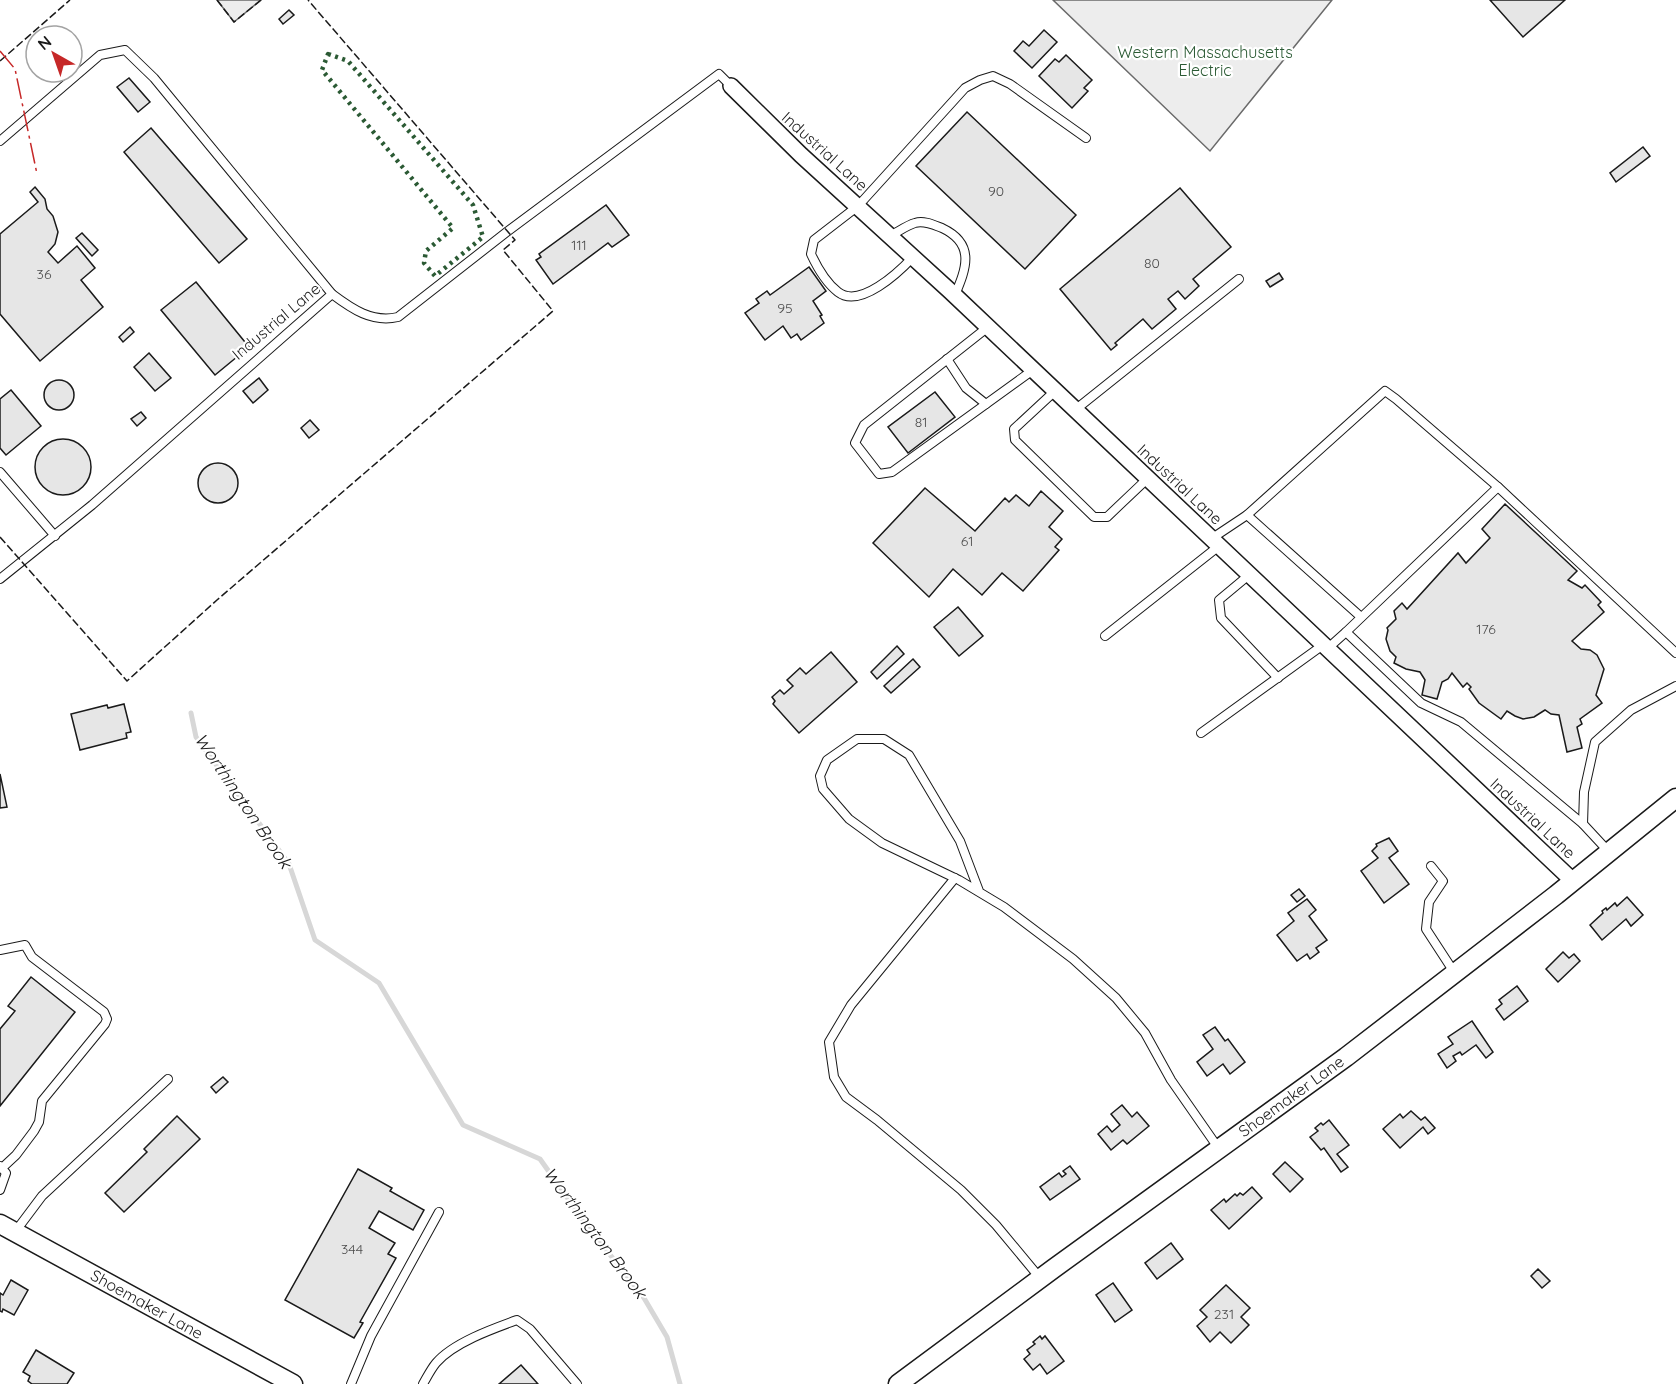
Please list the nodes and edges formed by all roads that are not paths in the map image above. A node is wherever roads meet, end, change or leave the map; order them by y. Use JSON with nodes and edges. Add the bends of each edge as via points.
{"nodes":[{"id":1,"x":730,"y":86,"type":"joint"},
{"id":2,"x":1086,"y":138,"type":"dead end"},
{"id":3,"x":0,"y":141,"type":"edge"},
{"id":4,"x":858,"y":206,"type":"junction"},
{"id":5,"x":890,"y":236,"type":"junction"},
{"id":6,"x":913,"y":257,"type":"junction"},
{"id":7,"x":1239,"y":279,"type":"dead end"},
{"id":8,"x":332,"y":294,"type":"junction"},
{"id":9,"x":955,"y":295,"type":"junction"},
{"id":10,"x":988,"y":327,"type":"junction"},
{"id":11,"x":947,"y":359,"type":"junction"},
{"id":12,"x":1033,"y":370,"type":"junction"},
{"id":13,"x":1055,"y":391,"type":"junction"},
{"id":14,"x":986,"y":404,"type":"junction"},
{"id":15,"x":1075,"y":410,"type":"junction"},
{"id":16,"x":0,"y":472,"type":"edge"},
{"id":17,"x":1147,"y":478,"type":"junction"},
{"id":18,"x":1498,"y":487,"type":"junction"},
{"id":19,"x":1248,"y":515,"type":"junction"},
{"id":20,"x":55,"y":536,"type":"junction"},
{"id":21,"x":1215,"y":543,"type":"junction"},
{"id":22,"x":1249,"y":574,"type":"junction"},
{"id":23,"x":0,"y":579,"type":"edge"},
{"id":24,"x":1361,"y":617,"type":"junction"},
{"id":25,"x":1346,"y":632,"type":"junction"},
{"id":26,"x":1105,"y":636,"type":"dead end"},
{"id":27,"x":1325,"y":647,"type":"junction"},
{"id":28,"x":1676,"y":652,"type":"edge"},
{"id":29,"x":1278,"y":678,"type":"junction"},
{"id":30,"x":1676,"y":686,"type":"edge"},
{"id":31,"x":1201,"y":733,"type":"dead end"},
{"id":32,"x":1676,"y":798,"type":"edge"},
{"id":33,"x":1583,"y":824,"type":"junction"},
{"id":34,"x":1609,"y":852,"type":"junction"},
{"id":35,"x":1431,"y":866,"type":"dead end"},
{"id":36,"x":955,"y":878,"type":"junction"},
{"id":37,"x":1573,"y":881,"type":"junction"},
{"id":38,"x":979,"y":891,"type":"junction"},
{"id":39,"x":0,"y":950,"type":"edge"},
{"id":40,"x":1454,"y":974,"type":"junction"},
{"id":41,"x":168,"y":1079,"type":"dead end"},
{"id":42,"x":1219,"y":1149,"type":"junction"},
{"id":43,"x":1,"y":1167,"type":"edge"},
{"id":44,"x":0,"y":1190,"type":"edge"},
{"id":45,"x":439,"y":1212,"type":"dead end"},
{"id":46,"x":8,"y":1228,"type":"edge"},
{"id":47,"x":1040,"y":1278,"type":"junction"},
{"id":48,"x":293,"y":1384,"type":"edge"},
{"id":49,"x":351,"y":1384,"type":"edge"},
{"id":50,"x":423,"y":1384,"type":"edge"},
{"id":51,"x":577,"y":1384,"type":"edge"},
{"id":52,"x":898,"y":1384,"type":"edge"}],
"edges":[{"from":1,"to":4,"type":"street","name":"Industrial Lane"},
{"from":1,"to":8,"type":"lane","name":"Industrial Lane","via":[[719,74],[398,317],[375,319]]},
{"from":2,"to":4,"type":"lane","via":[[993,76],[965,88]]},
{"from":3,"to":8,"type":"lane","via":[[100,55],[125,50],[154,78]]},
{"from":4,"to":5,"type":"street","name":"Industrial Lane"},
{"from":4,"to":6,"type":"lane","via":[[814,240],[811,254],[818,270],[839,293],[854,296],[875,289]]},
{"from":5,"to":6,"type":"street","name":"Industrial Lane"},
{"from":5,"to":9,"type":"lane","via":[[916,222],[931,223],[958,240],[965,253],[965,270]]},
{"from":6,"to":9,"type":"street","name":"Industrial Lane"},
{"from":7,"to":15,"type":"lane"},
{"from":8,"to":20,"type":"lane","name":"Industrial Lane"},
{"from":9,"to":10,"type":"street","name":"Industrial Lane"},
{"from":10,"to":11,"type":"lane"},
{"from":10,"to":12,"type":"street","name":"Industrial Lane"},
{"from":11,"to":14,"type":"lane","via":[[966,388]]},
{"from":11,"to":14,"type":"lane","via":[[864,425],[855,442],[879,474],[892,472]]},
{"from":12,"to":13,"type":"street","name":"Industrial Lane"},
{"from":12,"to":14,"type":"lane"},
{"from":13,"to":15,"type":"street","name":"Industrial Lane"},
{"from":13,"to":17,"type":"lane","via":[[1014,429],[1015,440],[1094,517],[1107,517]]},
{"from":15,"to":17,"type":"street","name":"Industrial Lane"},
{"from":16,"to":20,"type":"lane"},
{"from":17,"to":21,"type":"street","name":"Industrial Lane"},
{"from":18,"to":19,"type":"lane","via":[[1384,391]]},
{"from":18,"to":24,"type":"lane"},
{"from":18,"to":28,"type":"lane"},
{"from":19,"to":21,"type":"lane"},
{"from":19,"to":24,"type":"lane"},
{"from":20,"to":23,"type":"lane","name":"Industrial Lane"},
{"from":21,"to":22,"type":"street","name":"Industrial Lane"},
{"from":21,"to":26,"type":"lane"},
{"from":22,"to":27,"type":"street","name":"Industrial Lane"},
{"from":22,"to":29,"type":"lane","via":[[1219,600],[1221,618]]},
{"from":24,"to":25,"type":"lane"},
{"from":25,"to":27,"type":"lane"},
{"from":25,"to":33,"type":"lane","via":[[1421,703],[1461,722]]},
{"from":27,"to":29,"type":"lane"},
{"from":27,"to":37,"type":"street","name":"Industrial Lane"},
{"from":29,"to":31,"type":"lane"},
{"from":30,"to":33,"type":"lane","via":[[1631,710],[1595,742],[1584,792]]},
{"from":32,"to":34,"type":"street","name":"Shoemaker Lane"},
{"from":33,"to":34,"type":"lane"},
{"from":34,"to":37,"type":"street","name":"Shoemaker Lane"},
{"from":35,"to":40,"type":"lane","via":[[1443,881],[1429,902],[1426,929]]},
{"from":36,"to":38,"type":"lane"},
{"from":36,"to":38,"type":"lane","via":[[882,843],[849,819],[823,789],[820,776],[827,760],[857,739],[884,739],[909,755],[960,841]]},
{"from":36,"to":47,"type":"lane","via":[[851,1005],[829,1042],[834,1077],[846,1097],[961,1190]]},
{"from":37,"to":40,"type":"street","name":"Shoemaker Lane"},
{"from":38,"to":42,"type":"lane","via":[[1066,953],[1125,1007]]},
{"from":39,"to":43,"type":"lane","via":[[25,945],[32,957],[104,1012],[107,1019],[42,1101],[34,1131]]},
{"from":40,"to":42,"type":"street","name":"Shoemaker Lane"},
{"from":41,"to":46,"type":"lane"},
{"from":42,"to":47,"type":"street","name":"Shoemaker Lane"},
{"from":43,"to":44,"type":"lane","via":[[6,1173]]},
{"from":45,"to":49,"type":"lane","via":[[371,1336]]},
{"from":46,"to":48,"type":"street","name":"Shoemaker Lane"},
{"from":47,"to":52,"type":"street","name":"Shoemaker Lane"},
{"from":50,"to":51,"type":"lane","via":[[436,1363],[453,1349],[517,1320],[530,1329]]}]}
